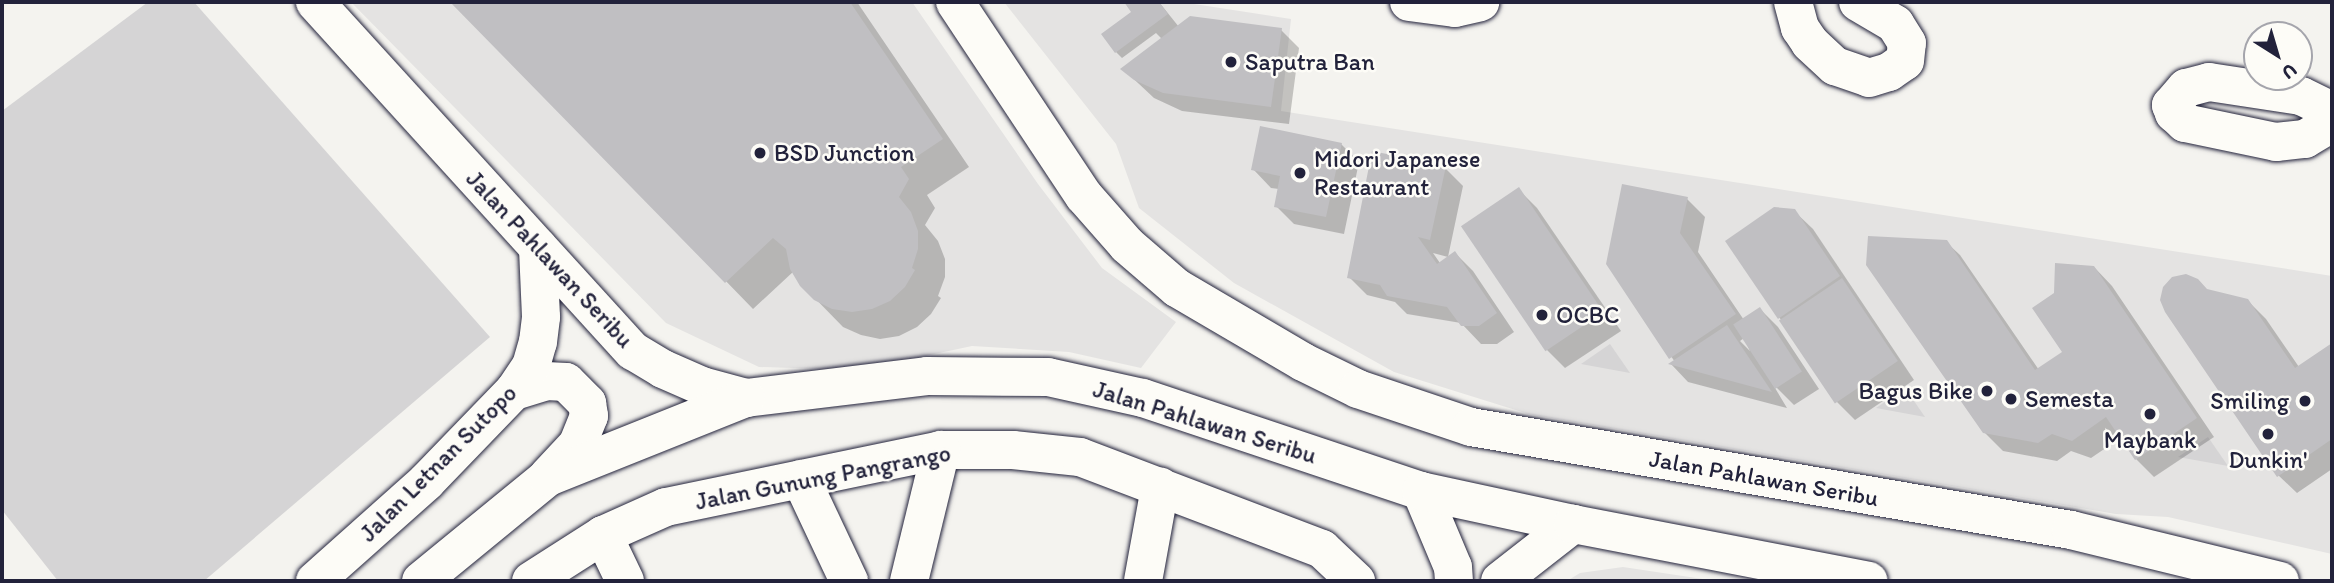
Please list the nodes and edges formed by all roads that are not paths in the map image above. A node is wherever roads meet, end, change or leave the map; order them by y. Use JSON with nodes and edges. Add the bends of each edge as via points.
{"nodes":[{"id":1,"x":315,"y":2,"type":"edge"},
{"id":2,"x":956,"y":2,"type":"edge"},
{"id":3,"x":1409,"y":2,"type":"edge"},
{"id":4,"x":1480,"y":2,"type":"edge"},
{"id":5,"x":1795,"y":2,"type":"edge"},
{"id":6,"x":1858,"y":2,"type":"edge"},
{"id":7,"x":538,"y":247,"type":"junction"},
{"id":8,"x":514,"y":391,"type":"junction"},
{"id":9,"x":746,"y":398,"type":"junction"},
{"id":10,"x":941,"y":450,"type":"junction"},
{"id":11,"x":548,"y":477,"type":"junction"},
{"id":12,"x":800,"y":479,"type":"junction"},
{"id":13,"x":1160,"y":487,"type":"junction"},
{"id":14,"x":1421,"y":491,"type":"junction"},
{"id":15,"x":1573,"y":524,"type":"junction"},
{"id":16,"x":603,"y":535,"type":"junction"},
{"id":17,"x":315,"y":581,"type":"edge"},
{"id":18,"x":421,"y":581,"type":"edge"},
{"id":19,"x":531,"y":581,"type":"edge"},
{"id":20,"x":625,"y":581,"type":"edge"},
{"id":21,"x":849,"y":581,"type":"edge"},
{"id":22,"x":909,"y":581,"type":"edge"},
{"id":23,"x":1143,"y":581,"type":"edge"},
{"id":24,"x":1356,"y":581,"type":"edge"},
{"id":25,"x":1454,"y":581,"type":"edge"},
{"id":26,"x":1500,"y":581,"type":"edge"},
{"id":27,"x":1869,"y":581,"type":"edge"},
{"id":28,"x":2280,"y":581,"type":"edge"}],
"edges":[{"from":1,"to":7,"type":"main road","name":"Jalan Pahlawan Seribu"},
{"from":2,"to":28,"type":"main road","name":"Jalan Pahlawan Seribu","via":[[1084,196],[1127,244],[1177,288],[1358,389],[1471,427],[2071,530]]},
{"from":3,"to":4,"type":"main road","via":[[1455,8]]},
{"from":5,"to":6,"type":"main road","via":[[1800,28],[1810,43],[1835,66],[1869,78],[1905,61],[1907,43],[1895,24]]},
{"from":7,"to":8,"type":"main road","name":"Jalan Letnan Sutopo","via":[[538,342],[531,366]]},
{"from":7,"to":9,"type":"main road","name":"Jalan Pahlawan Seribu","via":[[633,351],[702,386]]},
{"from":8,"to":11,"type":"main road","via":[[546,381],[566,382],[587,404],[589,416],[577,445]]},
{"from":8,"to":17,"type":"main road","name":"Jalan Letnan Sutopo","via":[[426,482]]},
{"from":9,"to":11,"type":"main road"},
{"from":9,"to":14,"type":"main road","name":"Jalan Pahlawan Seribu","via":[[927,376],[1048,377],[1143,397]]},
{"from":10,"to":12,"type":"main road","name":"Jalan Gunung Pangrango"},
{"from":10,"to":13,"type":"main road","name":"Jalan Gunung Pangrango","via":[[1013,450],[1080,457]]},
{"from":10,"to":22,"type":"main road"},
{"from":11,"to":18,"type":"main road"},
{"from":12,"to":16,"type":"main road","name":"Jalan Gunung Pangrango","via":[[666,507]]},
{"from":12,"to":21,"type":"main road"},
{"from":13,"to":23,"type":"main road"},
{"from":13,"to":24,"type":"main road","name":"Jalan Gunung Pangrango","via":[[1322,549]]},
{"from":14,"to":15,"type":"main road","name":"Jalan Pahlawan Seribu"},
{"from":14,"to":25,"type":"main road","via":[[1453,567]]},
{"from":15,"to":26,"type":"main road"},
{"from":15,"to":27,"type":"main road","name":"Jalan Pahlawan Seribu"},
{"from":16,"to":19,"type":"main road","name":"Jalan Gunung Pangrango"},
{"from":16,"to":20,"type":"main road"}]}
